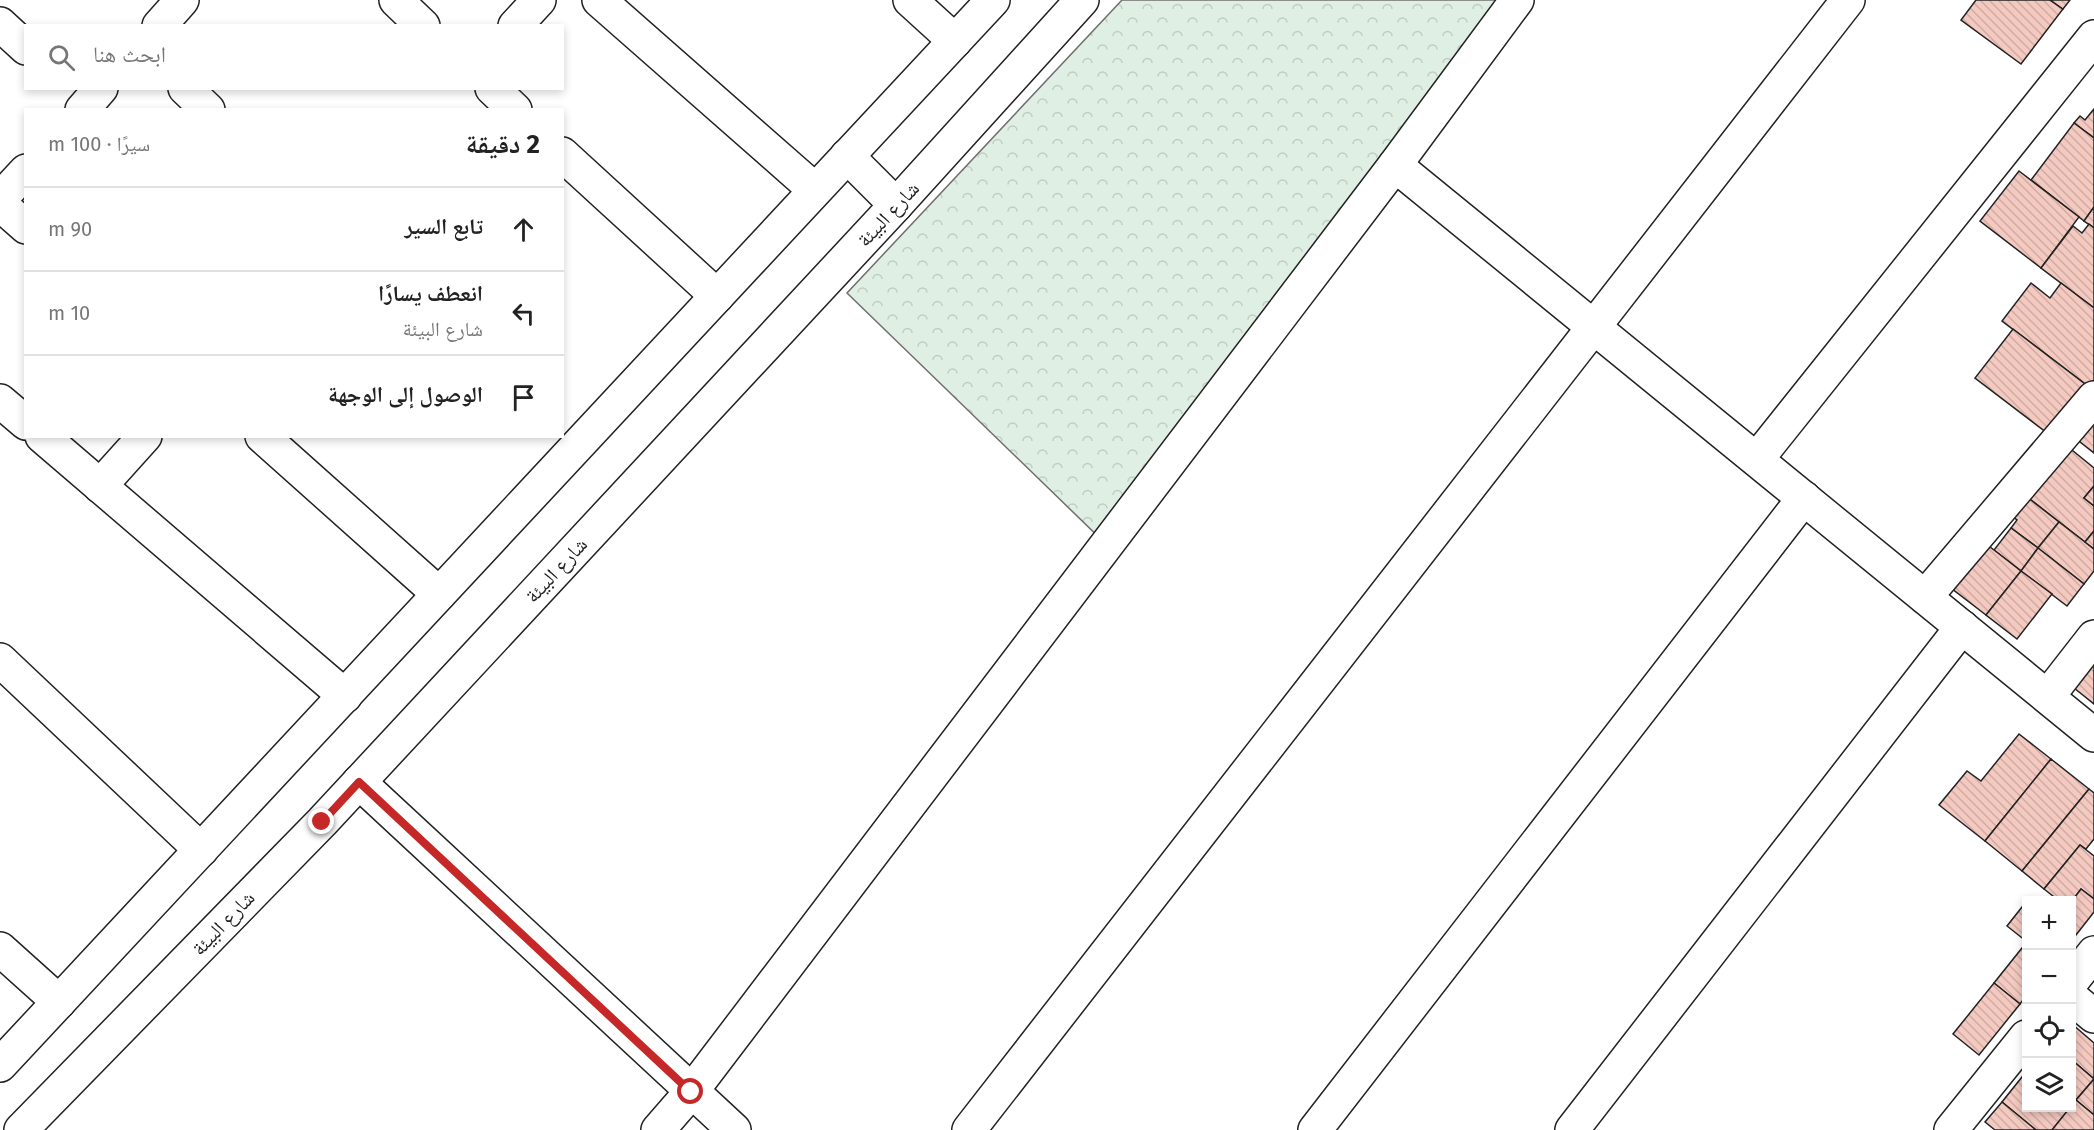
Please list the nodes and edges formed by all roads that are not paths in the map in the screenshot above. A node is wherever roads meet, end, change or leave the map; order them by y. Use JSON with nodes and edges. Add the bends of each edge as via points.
{"nodes":[{"id":1,"x":182,"y":0,"type":"edge"},
{"id":2,"x":396,"y":0,"type":"edge"},
{"id":3,"x":539,"y":0,"type":"edge"},
{"id":4,"x":599,"y":0,"type":"edge"},
{"id":5,"x":910,"y":0,"type":"edge"},
{"id":6,"x":993,"y":0,"type":"edge"},
{"id":7,"x":1082,"y":0,"type":"edge"},
{"id":8,"x":1517,"y":0,"type":"edge"},
{"id":9,"x":1848,"y":0,"type":"edge"},
{"id":10,"x":0,"y":24,"type":"edge"},
{"id":11,"x":161,"y":24,"type":"edge"},
{"id":12,"x":421,"y":24,"type":"edge"},
{"id":13,"x":517,"y":24,"type":"edge"},
{"id":14,"x":2094,"y":37,"type":"edge"},
{"id":15,"x":955,"y":40,"type":"junction"},
{"id":16,"x":24,"y":46,"type":"edge"},
{"id":17,"x":187,"y":90,"type":"edge"},
{"id":18,"x":494,"y":90,"type":"edge"},
{"id":19,"x":206,"y":108,"type":"edge"},
{"id":20,"x":513,"y":108,"type":"edge"},
{"id":21,"x":564,"y":156,"type":"edge"},
{"id":22,"x":847,"y":156,"type":"junction"},
{"id":23,"x":1395,"y":165,"type":"junction"},
{"id":24,"x":24,"y":173,"type":"edge"},
{"id":25,"x":815,"y":190,"type":"junction"},
{"id":26,"x":0,"y":199,"type":"edge"},
{"id":27,"x":0,"y":204,"type":"edge"},
{"id":28,"x":896,"y":206,"type":"junction"},
{"id":29,"x":24,"y":224,"type":"edge"},
{"id":30,"x":717,"y":296,"type":"junction"},
{"id":31,"x":1595,"y":328,"type":"junction"},
{"id":32,"x":2094,"y":398,"type":"edge"},
{"id":33,"x":0,"y":401,"type":"edge"},
{"id":34,"x":24,"y":421,"type":"edge"},
{"id":35,"x":44,"y":438,"type":"edge"},
{"id":36,"x":143,"y":438,"type":"edge"},
{"id":37,"x":264,"y":438,"type":"edge"},
{"id":38,"x":569,"y":442,"type":"edge"},
{"id":39,"x":1757,"y":459,"type":"junction"},
{"id":40,"x":100,"y":486,"type":"junction"},
{"id":41,"x":1804,"y":498,"type":"junction"},
{"id":42,"x":439,"y":594,"type":"junction"},
{"id":43,"x":1925,"y":597,"type":"junction"},
{"id":44,"x":1962,"y":627,"type":"junction"},
{"id":45,"x":2094,"y":638,"type":"edge"},
{"id":46,"x":0,"y":660,"type":"edge"},
{"id":47,"x":345,"y":696,"type":"junction"},
{"id":48,"x":2048,"y":696,"type":"junction"},
{"id":49,"x":2094,"y":735,"type":"edge"},
{"id":50,"x":359,"y":782,"type":"junction"},
{"id":51,"x":201,"y":850,"type":"junction"},
{"id":52,"x":0,"y":949,"type":"edge"},
{"id":53,"x":2094,"y":953,"type":"edge"},
{"id":54,"x":2076,"y":976,"type":"edge"},
{"id":55,"x":2076,"y":1001,"type":"edge"},
{"id":56,"x":59,"y":1002,"type":"junction"},
{"id":57,"x":2094,"y":1016,"type":"edge"},
{"id":58,"x":2022,"y":1042,"type":"edge"},
{"id":59,"x":0,"y":1065,"type":"edge"},
{"id":60,"x":691,"y":1092,"type":"junction"},
{"id":61,"x":21,"y":1130,"type":"edge"},
{"id":62,"x":658,"y":1130,"type":"edge"},
{"id":63,"x":734,"y":1130,"type":"edge"},
{"id":64,"x":969,"y":1130,"type":"edge"},
{"id":65,"x":1315,"y":1130,"type":"edge"},
{"id":66,"x":1572,"y":1130,"type":"edge"},
{"id":67,"x":1951,"y":1130,"type":"edge"}],
"edges":[{"from":1,"to":11,"type":"street"},
{"from":2,"to":12,"type":"street"},
{"from":3,"to":13,"type":"street"},
{"from":4,"to":25,"type":"street"},
{"from":5,"to":15,"type":"street"},
{"from":6,"to":15,"type":"street"},
{"from":7,"to":28,"type":"street","name":"شارع البيئة"},
{"from":8,"to":23,"type":"street"},
{"from":9,"to":31,"type":"street"},
{"from":10,"to":16,"type":"street"},
{"from":14,"to":39,"type":"street"},
{"from":15,"to":22,"type":"street"},
{"from":17,"to":19,"type":"street"},
{"from":18,"to":20,"type":"street"},
{"from":21,"to":30,"type":"street"},
{"from":22,"to":25,"type":"street"},
{"from":22,"to":28,"type":"street"},
{"from":23,"to":31,"type":"street"},
{"from":23,"to":60,"type":"street"},
{"from":24,"to":26,"type":"street"},
{"from":25,"to":30,"type":"street"},
{"from":27,"to":29,"type":"street"},
{"from":28,"to":50,"type":"street","name":"شارع البيئة"},
{"from":30,"to":38,"type":"street"},
{"from":31,"to":39,"type":"street"},
{"from":31,"to":64,"type":"street"},
{"from":32,"to":43,"type":"street"},
{"from":33,"to":34,"type":"street"},
{"from":35,"to":40,"type":"street"},
{"from":36,"to":40,"type":"street"},
{"from":37,"to":42,"type":"street"},
{"from":38,"to":42,"type":"street"},
{"from":39,"to":41,"type":"street"},
{"from":40,"to":47,"type":"street"},
{"from":41,"to":43,"type":"street"},
{"from":41,"to":65,"type":"street"},
{"from":42,"to":47,"type":"street"},
{"from":43,"to":44,"type":"street"},
{"from":44,"to":48,"type":"street"},
{"from":44,"to":66,"type":"street"},
{"from":45,"to":48,"type":"street"},
{"from":46,"to":51,"type":"street"},
{"from":47,"to":51,"type":"street"},
{"from":48,"to":49,"type":"street"},
{"from":50,"to":60,"type":"street"},
{"from":50,"to":61,"type":"street","name":"شارع البيئة"},
{"from":51,"to":56,"type":"street"},
{"from":52,"to":56,"type":"street"},
{"from":53,"to":54,"type":"street"},
{"from":55,"to":57,"type":"street"},
{"from":56,"to":59,"type":"street"},
{"from":58,"to":67,"type":"street"},
{"from":60,"to":62,"type":"street"},
{"from":60,"to":63,"type":"street"}]}
